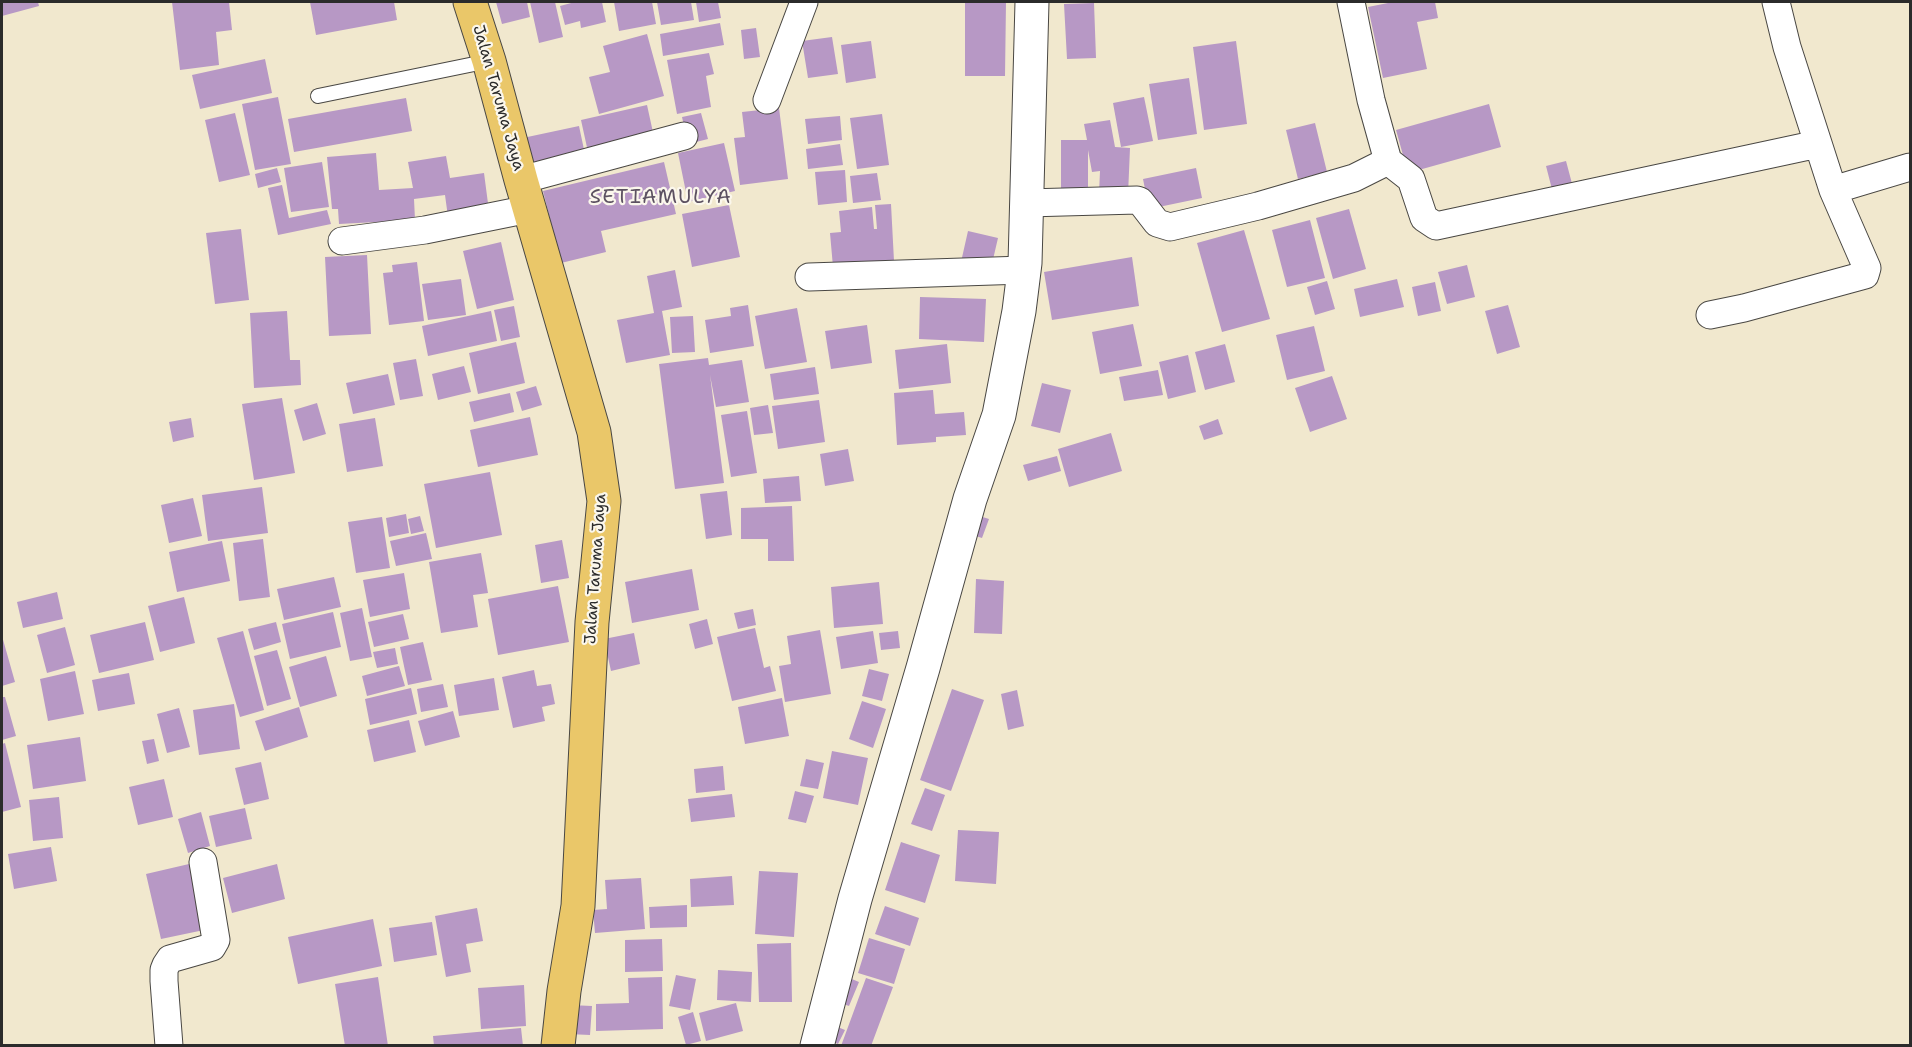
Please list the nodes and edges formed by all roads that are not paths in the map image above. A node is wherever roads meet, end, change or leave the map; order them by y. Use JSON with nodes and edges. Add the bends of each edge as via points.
{"nodes":[{"id":1,"x":470,"y":2,"type":"edge"},
{"id":2,"x":804,"y":2,"type":"edge"},
{"id":3,"x":1032,"y":2,"type":"edge"},
{"id":4,"x":1351,"y":2,"type":"edge"},
{"id":5,"x":1776,"y":2,"type":"edge"},
{"id":6,"x":489,"y":61,"type":"junction"},
{"id":7,"x":318,"y":96,"type":"dead end"},
{"id":8,"x":767,"y":100,"type":"dead end"},
{"id":9,"x":684,"y":136,"type":"dead end"},
{"id":10,"x":1818,"y":144,"type":"junction"},
{"id":11,"x":1388,"y":161,"type":"junction"},
{"id":12,"x":1911,"y":167,"type":"edge"},
{"id":13,"x":1833,"y":190,"type":"junction"},
{"id":14,"x":525,"y":194,"type":"junction"},
{"id":15,"x":1027,"y":203,"type":"junction"},
{"id":16,"x":342,"y":241,"type":"dead end"},
{"id":17,"x":1024,"y":270,"type":"junction"},
{"id":18,"x":809,"y":277,"type":"dead end"},
{"id":19,"x":1710,"y":315,"type":"dead end"},
{"id":20,"x":203,"y":862,"type":"dead end"},
{"id":21,"x":169,"y":1046,"type":"edge"},
{"id":22,"x":558,"y":1046,"type":"edge"},
{"id":23,"x":818,"y":1046,"type":"edge"}],
"edges":[{"from":1,"to":6,"type":"main road","name":"Jalan Taruma Jaya"},
{"from":2,"to":8,"type":"street"},
{"from":3,"to":15,"type":"street"},
{"from":4,"to":11,"type":"street"},
{"from":5,"to":10,"type":"street"},
{"from":6,"to":7,"type":"lane"},
{"from":6,"to":14,"type":"main road","name":"Jalan Taruma Jaya"},
{"from":9,"to":14,"type":"street"},
{"from":10,"to":11,"type":"street","via":[[1436,225],[1425,218],[1411,179]]},
{"from":10,"to":13,"type":"street"},
{"from":11,"to":15,"type":"street","via":[[1354,178],[1170,227],[1157,223],[1137,200]]},
{"from":12,"to":13,"type":"street"},
{"from":13,"to":19,"type":"street","via":[[1867,268],[1865,275]]},
{"from":14,"to":16,"type":"street","via":[[425,230]]},
{"from":14,"to":22,"type":"main road","name":"Jalan Taruma Jaya","via":[[594,432],[604,501],[592,622],[578,906]]},
{"from":15,"to":17,"type":"street"},
{"from":17,"to":18,"type":"street"},
{"from":17,"to":23,"type":"street","via":[[999,414],[970,499],[855,899]]},
{"from":20,"to":21,"type":"street","via":[[216,940],[212,947],[170,960],[166,965]]}]}
